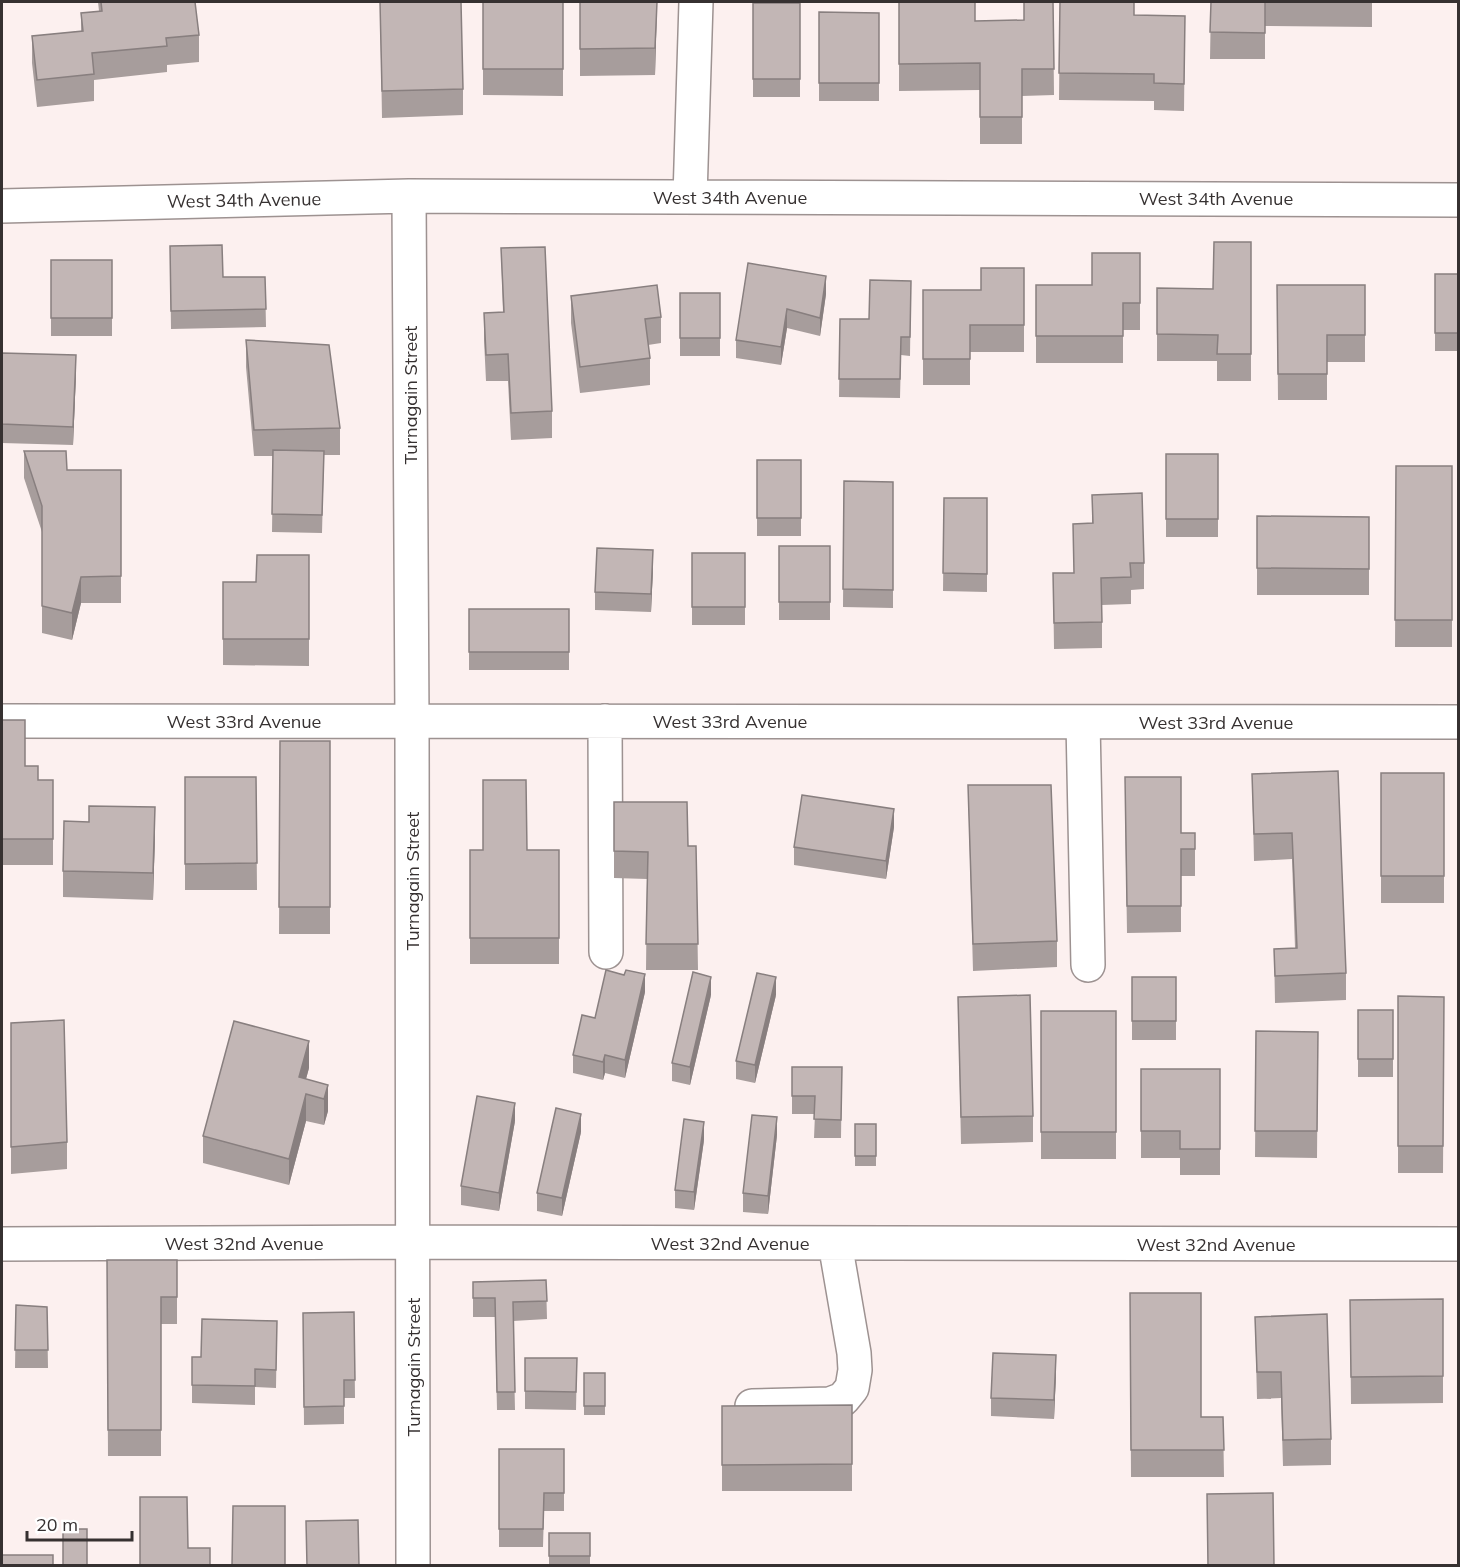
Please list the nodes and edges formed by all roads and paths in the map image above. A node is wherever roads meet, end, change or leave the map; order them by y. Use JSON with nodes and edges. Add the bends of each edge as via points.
{"nodes":[{"id":1,"x":696,"y":2,"type":"edge"},
{"id":2,"x":409,"y":196,"type":"junction"},
{"id":3,"x":690,"y":197,"type":"junction"},
{"id":4,"x":1458,"y":200,"type":"edge"},
{"id":5,"x":2,"y":206,"type":"edge"},
{"id":6,"x":2,"y":721,"type":"edge"},
{"id":7,"x":412,"y":721,"type":"junction"},
{"id":8,"x":605,"y":721,"type":"junction"},
{"id":9,"x":1083,"y":722,"type":"junction"},
{"id":10,"x":1458,"y":722,"type":"edge"},
{"id":11,"x":606,"y":952,"type":"dead end"},
{"id":12,"x":1088,"y":965,"type":"dead end"},
{"id":13,"x":413,"y":1242,"type":"junction"},
{"id":14,"x":835,"y":1243,"type":"junction"},
{"id":15,"x":2,"y":1244,"type":"edge"},
{"id":16,"x":1458,"y":1244,"type":"edge"},
{"id":17,"x":752,"y":1406,"type":"edge"},
{"id":18,"x":413,"y":1566,"type":"edge"}],
"edges":[{"from":1,"to":3,"type":"street"},
{"from":2,"to":3,"type":"street","name":"West 34th Avenue"},
{"from":2,"to":5,"type":"street","name":"West 34th Avenue"},
{"from":2,"to":7,"type":"street","name":"Turnagain Street"},
{"from":3,"to":4,"type":"street","name":"West 34th Avenue"},
{"from":6,"to":7,"type":"street","name":"West 33rd Avenue"},
{"from":7,"to":8,"type":"street","name":"West 33rd Avenue"},
{"from":7,"to":13,"type":"street","name":"Turnagain Street"},
{"from":8,"to":9,"type":"street","name":"West 33rd Avenue"},
{"from":8,"to":11,"type":"street"},
{"from":9,"to":10,"type":"street","name":"West 33rd Avenue"},
{"from":9,"to":12,"type":"street"},
{"from":13,"to":14,"type":"street","name":"West 32nd Avenue"},
{"from":13,"to":15,"type":"street","name":"West 32nd Avenue"},
{"from":13,"to":18,"type":"street","name":"Turnagain Street"},
{"from":14,"to":16,"type":"street","name":"West 32nd Avenue"},
{"from":14,"to":17,"type":"street","via":[[854,1353],[852,1388],[843,1399],[830,1404]]}]}
